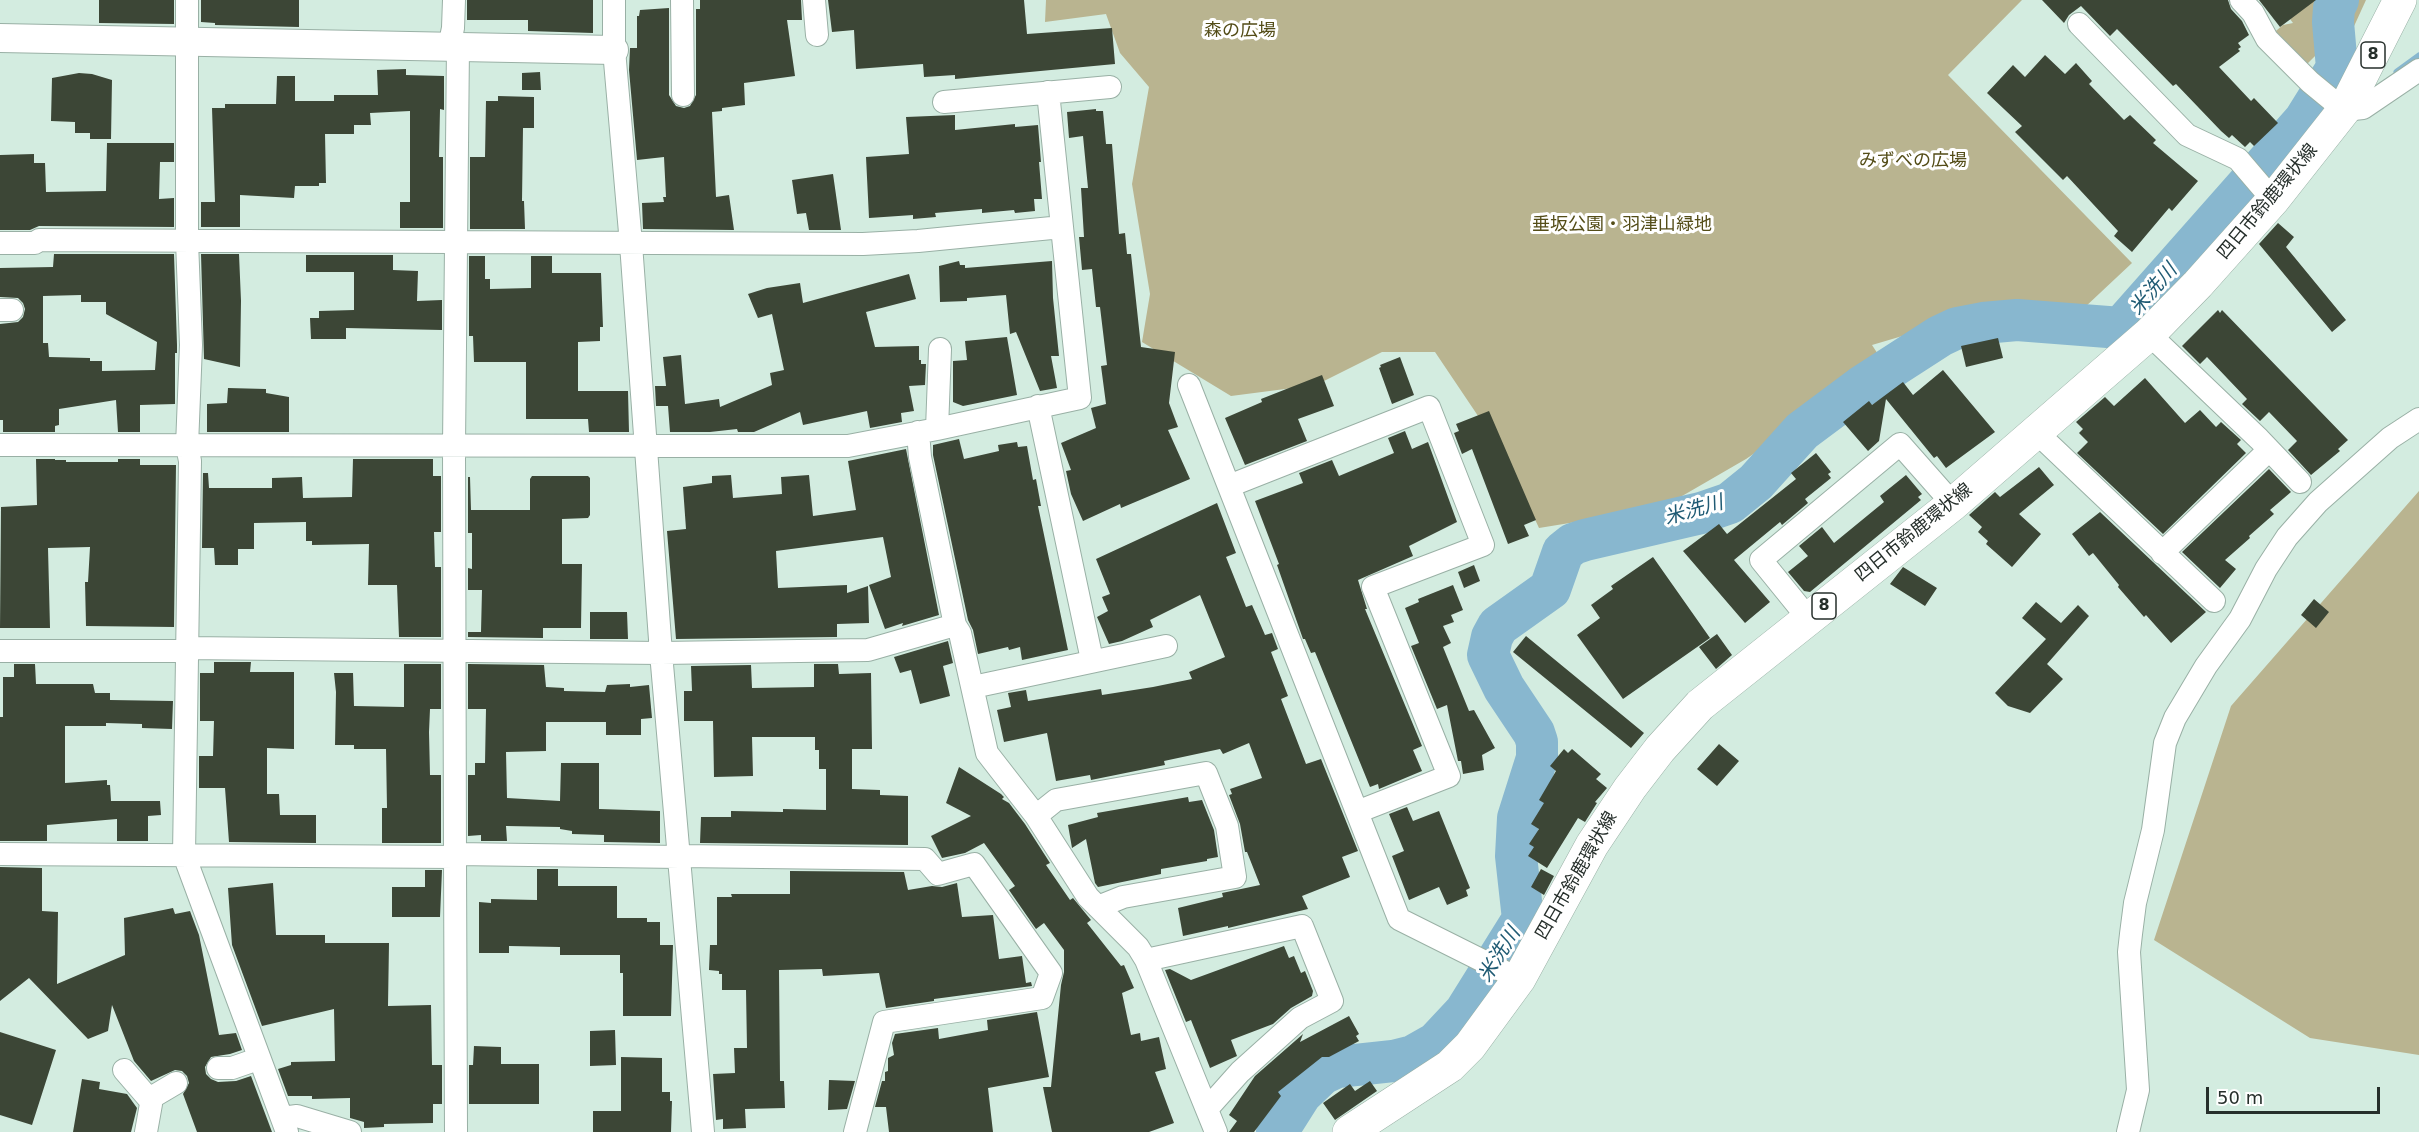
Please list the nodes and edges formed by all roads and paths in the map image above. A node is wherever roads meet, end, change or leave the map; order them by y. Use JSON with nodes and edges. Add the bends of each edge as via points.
{"nodes":[{"id":1,"x":188,"y":0,"type":"edge"},
{"id":2,"x":454,"y":0,"type":"edge"},
{"id":3,"x":614,"y":0,"type":"edge"},
{"id":4,"x":682,"y":0,"type":"edge"},
{"id":5,"x":814,"y":0,"type":"edge"},
{"id":6,"x":2241,"y":0,"type":"edge"},
{"id":7,"x":2400,"y":0,"type":"edge"},
{"id":8,"x":2079,"y":24,"type":"dead end"},
{"id":9,"x":817,"y":35,"type":"dead end"},
{"id":10,"x":0,"y":38,"type":"edge"},
{"id":11,"x":187,"y":42,"type":"junction"},
{"id":12,"x":454,"y":46,"type":"junction"},
{"id":13,"x":614,"y":50,"type":"junction"},
{"id":14,"x":2419,"y":70,"type":"edge"},
{"id":15,"x":1110,"y":87,"type":"dead end"},
{"id":16,"x":1048,"y":92,"type":"junction"},
{"id":17,"x":683,"y":95,"type":"dead end"},
{"id":18,"x":944,"y":102,"type":"dead end"},
{"id":19,"x":2339,"y":105,"type":"junction"},
{"id":20,"x":2269,"y":195,"type":"junction"},
{"id":21,"x":1062,"y":227,"type":"junction"},
{"id":22,"x":187,"y":242,"type":"junction"},
{"id":23,"x":0,"y":243,"type":"edge"},
{"id":24,"x":456,"y":243,"type":"junction"},
{"id":25,"x":632,"y":244,"type":"junction"},
{"id":26,"x":2149,"y":334,"type":"junction"},
{"id":27,"x":940,"y":349,"type":"dead end"},
{"id":28,"x":1189,"y":385,"type":"dead end"},
{"id":29,"x":1038,"y":406,"type":"junction"},
{"id":30,"x":2419,"y":419,"type":"edge"},
{"id":31,"x":928,"y":431,"type":"junction"},
{"id":32,"x":2035,"y":431,"type":"junction"},
{"id":33,"x":0,"y":445,"type":"edge"},
{"id":34,"x":187,"y":446,"type":"junction"},
{"id":35,"x":454,"y":446,"type":"junction"},
{"id":36,"x":647,"y":446,"type":"junction"},
{"id":37,"x":2269,"y":450,"type":"junction"},
{"id":38,"x":2300,"y":483,"type":"dead end"},
{"id":39,"x":1229,"y":486,"type":"junction"},
{"id":40,"x":1953,"y":504,"type":"junction"},
{"id":41,"x":2162,"y":553,"type":"junction"},
{"id":42,"x":2214,"y":602,"type":"dead end"},
{"id":43,"x":1808,"y":618,"type":"junction"},
{"id":44,"x":956,"y":625,"type":"junction"},
{"id":45,"x":1166,"y":646,"type":"dead end"},
{"id":46,"x":186,"y":650,"type":"junction"},
{"id":47,"x":0,"y":651,"type":"edge"},
{"id":48,"x":455,"y":652,"type":"junction"},
{"id":49,"x":661,"y":653,"type":"junction"},
{"id":50,"x":1092,"y":660,"type":"junction"},
{"id":51,"x":973,"y":687,"type":"junction"},
{"id":52,"x":1357,"y":812,"type":"junction"},
{"id":53,"x":1036,"y":816,"type":"junction"},
{"id":54,"x":0,"y":854,"type":"edge"},
{"id":55,"x":184,"y":855,"type":"junction"},
{"id":56,"x":455,"y":856,"type":"junction"},
{"id":57,"x":680,"y":856,"type":"junction"},
{"id":58,"x":1098,"y":907,"type":"junction"},
{"id":59,"x":1146,"y":960,"type":"junction"},
{"id":60,"x":1515,"y":976,"type":"junction"},
{"id":61,"x":258,"y":1059,"type":"junction"},
{"id":62,"x":218,"y":1068,"type":"dead end"},
{"id":63,"x":124,"y":1070,"type":"dead end"},
{"id":64,"x":176,"y":1083,"type":"dead end"},
{"id":65,"x":149,"y":1099,"type":"junction"},
{"id":66,"x":1207,"y":1109,"type":"junction"},
{"id":67,"x":284,"y":1125,"type":"edge"},
{"id":68,"x":146,"y":1132,"type":"edge"},
{"id":69,"x":350,"y":1132,"type":"edge"},
{"id":70,"x":456,"y":1132,"type":"edge"},
{"id":71,"x":703,"y":1132,"type":"edge"},
{"id":72,"x":855,"y":1132,"type":"edge"},
{"id":73,"x":1216,"y":1132,"type":"edge"},
{"id":74,"x":1348,"y":1132,"type":"edge"},
{"id":75,"x":2128,"y":1132,"type":"edge"}],
"edges":[{"from":1,"to":11,"type":"street"},
{"from":2,"to":12,"type":"street"},
{"from":3,"to":13,"type":"street"},
{"from":4,"to":17,"type":"street"},
{"from":5,"to":9,"type":"street"},
{"from":6,"to":19,"type":"street","via":[[2267,39]]},
{"from":7,"to":19,"type":"main road","name":"四日市鈴鹿環状線","number":"8"},
{"from":8,"to":20,"type":"street","via":[[2187,135],[2238,159]]},
{"from":10,"to":11,"type":"street"},
{"from":11,"to":12,"type":"street"},
{"from":11,"to":22,"type":"street"},
{"from":12,"to":13,"type":"street"},
{"from":12,"to":24,"type":"street"},
{"from":13,"to":25,"type":"street"},
{"from":14,"to":19,"type":"street","via":[[2363,108]]},
{"from":15,"to":16,"type":"street"},
{"from":16,"to":18,"type":"street"},
{"from":16,"to":21,"type":"street"},
{"from":19,"to":20,"type":"main road","name":"四日市鈴鹿環状線","number":"8"},
{"from":20,"to":26,"type":"main road","name":"四日市鈴鹿環状線","number":"8","via":[[2198,284]]},
{"from":21,"to":25,"type":"street","via":[[863,244]]},
{"from":21,"to":29,"type":"street","via":[[1080,398]]},
{"from":22,"to":23,"type":"street"},
{"from":22,"to":24,"type":"street"},
{"from":22,"to":34,"type":"street"},
{"from":24,"to":25,"type":"street"},
{"from":24,"to":35,"type":"street"},
{"from":25,"to":36,"type":"street"},
{"from":26,"to":32,"type":"main road","name":"四日市鈴鹿環状線","number":"8"},
{"from":26,"to":37,"type":"street"},
{"from":27,"to":31,"type":"street"},
{"from":28,"to":39,"type":"street"},
{"from":29,"to":31,"type":"street"},
{"from":29,"to":50,"type":"street"},
{"from":30,"to":75,"type":"street","via":[[2390,438],[2334,488],[2287,537],[2240,619],[2175,718],[2165,743],[2153,830],[2131,934],[2138,1090]]},
{"from":31,"to":36,"type":"street","via":[[848,446]]},
{"from":31,"to":44,"type":"street","via":[[920,457]]},
{"from":32,"to":40,"type":"main road","name":"四日市鈴鹿環状線","number":"8"},
{"from":32,"to":41,"type":"street"},
{"from":33,"to":34,"type":"street"},
{"from":34,"to":35,"type":"street"},
{"from":34,"to":46,"type":"street","via":[[190,461]]},
{"from":35,"to":36,"type":"street"},
{"from":35,"to":48,"type":"street"},
{"from":36,"to":49,"type":"street"},
{"from":37,"to":38,"type":"street"},
{"from":37,"to":41,"type":"street"},
{"from":39,"to":52,"type":"street"},
{"from":39,"to":52,"type":"street","via":[[1429,406],[1483,545],[1373,587],[1449,776]]},
{"from":40,"to":43,"type":"main road","name":"四日市鈴鹿環状線","number":"8"},
{"from":40,"to":43,"type":"street","via":[[1900,444],[1761,560]]},
{"from":41,"to":42,"type":"street"},
{"from":43,"to":60,"type":"main road","name":"四日市鈴鹿環状線","number":"8","via":[[1700,705],[1660,749],[1592,845]]},
{"from":44,"to":49,"type":"street","via":[[868,650]]},
{"from":44,"to":51,"type":"street"},
{"from":45,"to":50,"type":"street"},
{"from":46,"to":47,"type":"street"},
{"from":46,"to":48,"type":"street"},
{"from":46,"to":55,"type":"street"},
{"from":48,"to":49,"type":"street"},
{"from":48,"to":56,"type":"street"},
{"from":49,"to":57,"type":"street"},
{"from":50,"to":51,"type":"street"},
{"from":51,"to":53,"type":"street","via":[[987,753]]},
{"from":52,"to":60,"type":"street","via":[[1399,919]]},
{"from":53,"to":58,"type":"street"},
{"from":53,"to":58,"type":"street","via":[[1056,800],[1206,772],[1227,826],[1235,877],[1123,897]]},
{"from":54,"to":55,"type":"street"},
{"from":55,"to":56,"type":"street"},
{"from":55,"to":61,"type":"street"},
{"from":56,"to":57,"type":"street"},
{"from":56,"to":70,"type":"street"},
{"from":57,"to":71,"type":"street"},
{"from":57,"to":72,"type":"street","via":[[925,859],[938,874],[974,864],[1051,973],[1042,998],[884,1022]]},
{"from":58,"to":59,"type":"street"},
{"from":59,"to":66,"type":"street"},
{"from":59,"to":66,"type":"street","via":[[1302,926],[1332,1001],[1300,1018],[1240,1072]]},
{"from":60,"to":74,"type":"main road","name":"四日市鈴鹿環状線","number":"8","via":[[1470,1046],[1450,1066]]},
{"from":61,"to":62,"type":"street","via":[[232,1068]]},
{"from":61,"to":67,"type":"street"},
{"from":63,"to":65,"type":"street"},
{"from":64,"to":65,"type":"street"},
{"from":65,"to":68,"type":"street"},
{"from":66,"to":73,"type":"street"},
{"from":67,"to":69,"type":"street","via":[[297,1116]]}]}
